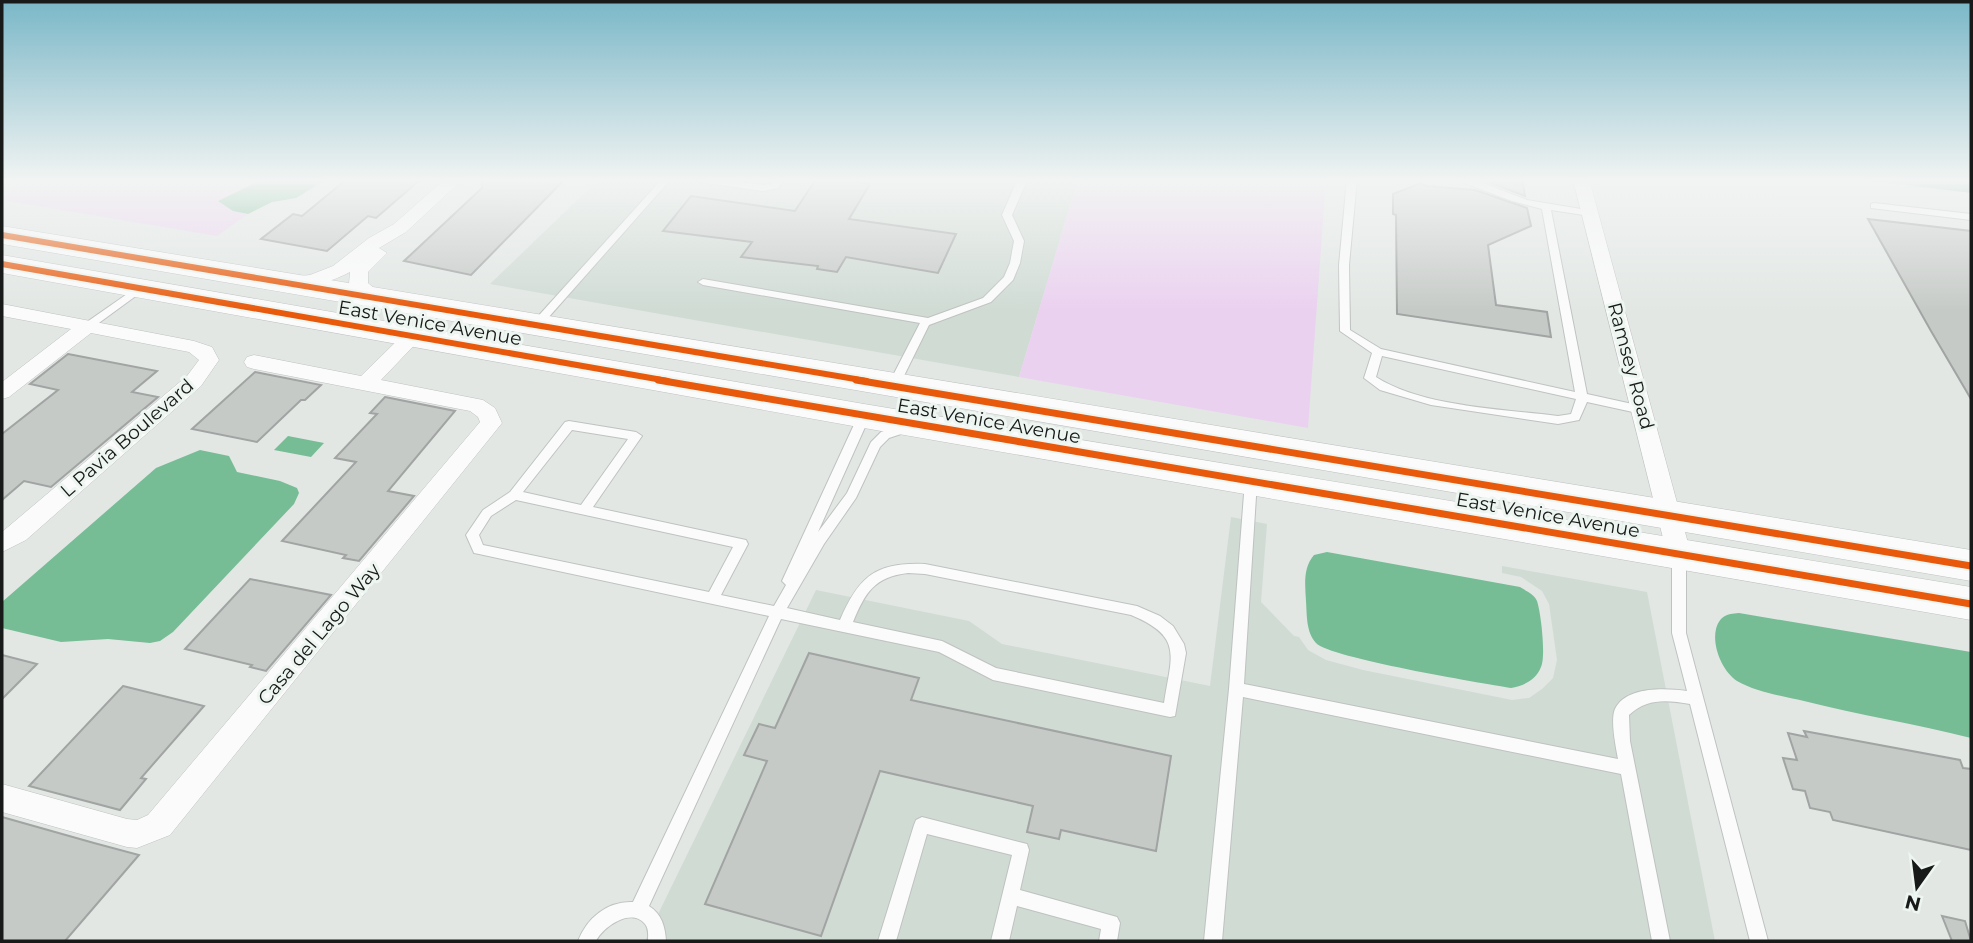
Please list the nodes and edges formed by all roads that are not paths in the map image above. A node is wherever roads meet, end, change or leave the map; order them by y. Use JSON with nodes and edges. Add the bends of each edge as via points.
{"nodes":[{"id":1,"x":406,"y":223,"type":"edge"},
{"id":2,"x":628,"y":223,"type":"edge"},
{"id":3,"x":1011,"y":223,"type":"edge"},
{"id":4,"x":1348,"y":223,"type":"edge"},
{"id":5,"x":1549,"y":223,"type":"edge"},
{"id":6,"x":1593,"y":223,"type":"edge"},
{"id":7,"x":400,"y":228,"type":"junction"},
{"id":8,"x":2,"y":235,"type":"edge"},
{"id":9,"x":2,"y":264,"type":"edge"},
{"id":10,"x":274,"y":282,"type":"junction"},
{"id":11,"x":702,"y":282,"type":"dead end"},
{"id":12,"x":140,"y":288,"type":"junction"},
{"id":13,"x":408,"y":302,"type":"junction"},
{"id":14,"x":2,"y":310,"type":"edge"},
{"id":15,"x":927,"y":321,"type":"junction"},
{"id":16,"x":536,"y":325,"type":"junction"},
{"id":17,"x":88,"y":326,"type":"junction"},
{"id":18,"x":413,"y":336,"type":"junction"},
{"id":19,"x":1378,"y":352,"type":"junction"},
{"id":20,"x":254,"y":362,"type":"dead end"},
{"id":21,"x":363,"y":385,"type":"junction"},
{"id":22,"x":892,"y":387,"type":"junction"},
{"id":23,"x":2,"y":392,"type":"edge"},
{"id":24,"x":1582,"y":397,"type":"junction"},
{"id":25,"x":1642,"y":410,"type":"junction"},
{"id":26,"x":864,"y":416,"type":"junction"},
{"id":27,"x":948,"y":430,"type":"junction"},
{"id":28,"x":1256,"y":465,"type":"junction"},
{"id":29,"x":514,"y":495,"type":"junction"},
{"id":30,"x":585,"y":509,"type":"junction"},
{"id":31,"x":1671,"y":516,"type":"junction"},
{"id":32,"x":2,"y":543,"type":"edge"},
{"id":33,"x":1679,"y":554,"type":"junction"},
{"id":34,"x":1971,"y":566,"type":"edge"},
{"id":35,"x":713,"y":598,"type":"junction"},
{"id":36,"x":1971,"y":604,"type":"edge"},
{"id":37,"x":778,"y":611,"type":"junction"},
{"id":38,"x":844,"y":626,"type":"junction"},
{"id":39,"x":1236,"y":689,"type":"junction"},
{"id":40,"x":1696,"y":699,"type":"junction"},
{"id":41,"x":1627,"y":768,"type":"junction"},
{"id":42,"x":2,"y":798,"type":"edge"},
{"id":43,"x":1011,"y":896,"type":"junction"},
{"id":44,"x":638,"y":910,"type":"junction"},
{"id":45,"x":587,"y":941,"type":"edge"},
{"id":46,"x":657,"y":941,"type":"edge"},
{"id":47,"x":887,"y":941,"type":"edge"},
{"id":48,"x":1000,"y":941,"type":"edge"},
{"id":49,"x":1108,"y":941,"type":"edge"},
{"id":50,"x":1213,"y":941,"type":"edge"},
{"id":51,"x":1661,"y":941,"type":"edge"},
{"id":52,"x":1759,"y":941,"type":"edge"}],
"edges":[{"from":1,"to":7,"type":"street"},
{"from":2,"to":16,"type":"lane"},
{"from":3,"to":15,"type":"lane","via":[[1020,241],[1009,278],[987,300]]},
{"from":4,"to":19,"type":"lane","via":[[1345,331]]},
{"from":5,"to":24,"type":"lane"},
{"from":6,"to":25,"type":"street","name":"Ramsey Road"},
{"from":7,"to":10,"type":"street","via":[[332,274],[304,282]]},
{"from":7,"to":13,"type":"street","via":[[359,271],[358,284],[369,294]]},
{"from":8,"to":10,"type":"main road","name":"East Venice Avenue"},
{"from":9,"to":12,"type":"main road","name":"East Venice Avenue"},
{"from":10,"to":13,"type":"main road","name":"East Venice Avenue"},
{"from":11,"to":15,"type":"lane"},
{"from":12,"to":17,"type":"lane"},
{"from":12,"to":18,"type":"main road","name":"East Venice Avenue"},
{"from":13,"to":16,"type":"main road","name":"East Venice Avenue"},
{"from":14,"to":17,"type":"street","name":"L Pavia Boulevard"},
{"from":15,"to":22,"type":"lane"},
{"from":16,"to":22,"type":"main road","name":"East Venice Avenue"},
{"from":17,"to":23,"type":"street"},
{"from":17,"to":32,"type":"street","name":"L Pavia Boulevard","via":[[200,348],[209,360],[194,381]]},
{"from":18,"to":21,"type":"street"},
{"from":18,"to":26,"type":"main road","name":"East Venice Avenue"},
{"from":19,"to":24,"type":"lane"},
{"from":19,"to":24,"type":"lane","via":[[1370,378],[1380,387],[1454,405],[1558,420],[1574,417]]},
{"from":20,"to":21,"type":"street","name":"Casa del Lago Way"},
{"from":21,"to":42,"type":"street","name":"Casa del Lago Way","via":[[475,405],[485,409],[491,424],[170,814],[149,831],[137,834]]},
{"from":22,"to":28,"type":"main road","name":"East Venice Avenue"},
{"from":24,"to":25,"type":"lane"},
{"from":25,"to":31,"type":"street","name":"Ramsey Road"},
{"from":26,"to":27,"type":"main road","name":"East Venice Avenue"},
{"from":26,"to":28,"type":"main road","via":[[918,406],[1179,447]]},
{"from":26,"to":37,"type":"lane","via":[[797,558]]},
{"from":27,"to":28,"type":"main road","name":"East Venice Avenue"},
{"from":27,"to":37,"type":"lane","via":[[903,428],[877,443],[848,504],[819,540]]},
{"from":28,"to":31,"type":"main road","name":"East Venice Avenue"},
{"from":28,"to":33,"type":"main road","name":"East Venice Avenue"},
{"from":28,"to":39,"type":"lane"},
{"from":29,"to":30,"type":"lane"},
{"from":29,"to":30,"type":"lane","via":[[569,425],[636,436]]},
{"from":29,"to":35,"type":"lane","via":[[487,513],[472,535],[479,549]]},
{"from":30,"to":35,"type":"lane","via":[[741,544]]},
{"from":31,"to":33,"type":"street","name":"Ramsey Road"},
{"from":31,"to":34,"type":"main road","name":"East Venice Avenue"},
{"from":33,"to":36,"type":"main road","name":"East Venice Avenue"},
{"from":33,"to":40,"type":"lane","via":[[1679,633]]},
{"from":35,"to":37,"type":"lane"},
{"from":37,"to":38,"type":"lane"},
{"from":37,"to":44,"type":"lane"},
{"from":38,"to":38,"type":"lane","via":[[942,647],[993,674],[1170,711],[1178,643],[1163,624],[1132,610],[925,569],[896,568],[865,583]]},
{"from":39,"to":41,"type":"lane"},
{"from":39,"to":50,"type":"lane"},
{"from":40,"to":41,"type":"lane","via":[[1656,694],[1630,702],[1621,712],[1620,726]]},
{"from":40,"to":52,"type":"lane"},
{"from":41,"to":51,"type":"lane"},
{"from":43,"to":47,"type":"lane","via":[[1021,850],[922,825]]},
{"from":43,"to":48,"type":"lane"},
{"from":43,"to":49,"type":"lane","via":[[1111,923]]},
{"from":44,"to":45,"type":"lane","via":[[616,911],[605,917]]},
{"from":44,"to":46,"type":"lane","via":[[655,924]]}]}
